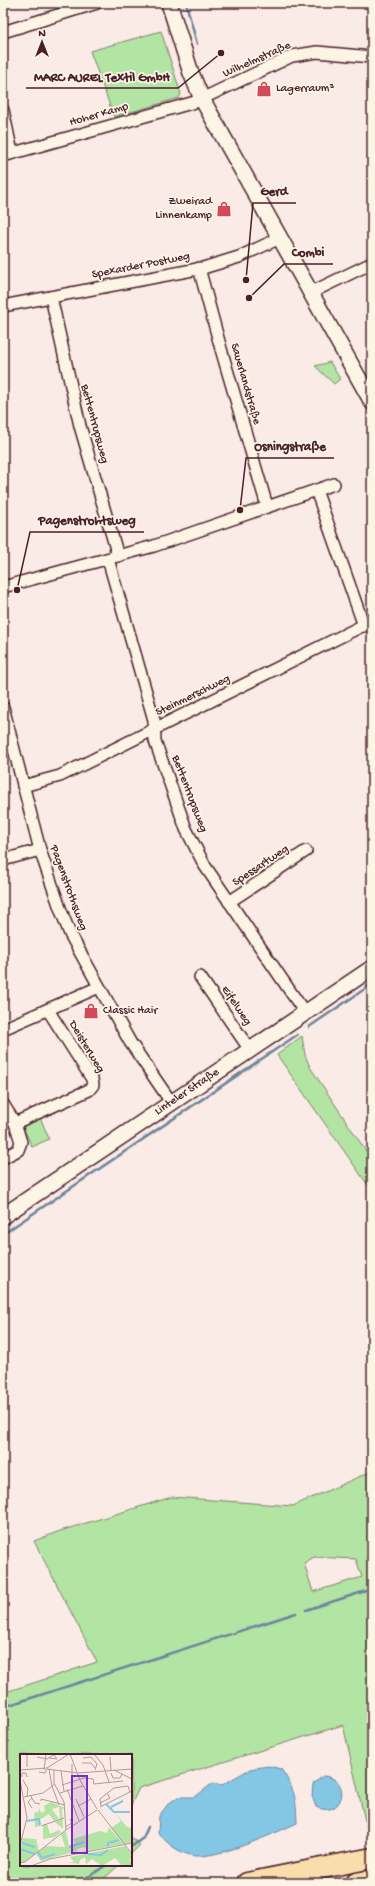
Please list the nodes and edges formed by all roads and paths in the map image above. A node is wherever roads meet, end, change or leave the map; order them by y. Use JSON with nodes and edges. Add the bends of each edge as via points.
{"nodes":[{"id":1,"x":97,"y":3,"type":"edge"},
{"id":2,"x":169,"y":3,"type":"edge"},
{"id":3,"x":3,"y":32,"type":"edge"},
{"id":4,"x":372,"y":57,"type":"edge"},
{"id":5,"x":202,"y":99,"type":"junction"},
{"id":6,"x":3,"y":110,"type":"edge"},
{"id":7,"x":7,"y":154,"type":"edge"},
{"id":8,"x":280,"y":238,"type":"junction"},
{"id":9,"x":372,"y":263,"type":"edge"},
{"id":10,"x":199,"y":268,"type":"junction"},
{"id":11,"x":310,"y":293,"type":"junction"},
{"id":12,"x":51,"y":296,"type":"junction"},
{"id":13,"x":3,"y":306,"type":"edge"},
{"id":14,"x":372,"y":402,"type":"edge"},
{"id":15,"x":334,"y":484,"type":"dead end"},
{"id":16,"x":316,"y":490,"type":"junction"},
{"id":17,"x":267,"y":506,"type":"junction"},
{"id":18,"x":113,"y":557,"type":"junction"},
{"id":19,"x":3,"y":587,"type":"edge"},
{"id":20,"x":368,"y":624,"type":"edge"},
{"id":21,"x":3,"y":707,"type":"edge"},
{"id":22,"x":154,"y":730,"type":"junction"},
{"id":23,"x":23,"y":786,"type":"junction"},
{"id":24,"x":40,"y":850,"type":"junction"},
{"id":25,"x":306,"y":851,"type":"dead end"},
{"id":26,"x":3,"y":860,"type":"edge"},
{"id":27,"x":230,"y":902,"type":"junction"},
{"id":28,"x":372,"y":968,"type":"edge"},
{"id":29,"x":200,"y":977,"type":"dead end"},
{"id":30,"x":99,"y":987,"type":"junction"},
{"id":31,"x":48,"y":1010,"type":"junction"},
{"id":32,"x":305,"y":1013,"type":"junction"},
{"id":33,"x":3,"y":1028,"type":"edge"},
{"id":34,"x":250,"y":1050,"type":"junction"},
{"id":35,"x":171,"y":1102,"type":"junction"},
{"id":36,"x":3,"y":1104,"type":"edge"},
{"id":37,"x":15,"y":1123,"type":"junction"},
{"id":38,"x":3,"y":1158,"type":"edge"},
{"id":39,"x":3,"y":1216,"type":"edge"},
{"id":40,"x":372,"y":1858,"type":"edge"},
{"id":41,"x":372,"y":1880,"type":"edge"},
{"id":42,"x":247,"y":1883,"type":"edge"},
{"id":43,"x":356,"y":1883,"type":"edge"}],
"edges":[{"from":1,"to":3,"type":"street"},
{"from":2,"to":5,"type":"main road"},
{"from":4,"to":5,"type":"street","name":"Wilhelmstraße","via":[[317,52],[292,56]]},
{"from":5,"to":7,"type":"street","name":"Hoher Kamp"},
{"from":5,"to":8,"type":"main road"},
{"from":6,"to":7,"type":"street"},
{"from":8,"to":10,"type":"street","name":"Spexarder Postweg","via":[[239,256]]},
{"from":8,"to":11,"type":"main road"},
{"from":9,"to":11,"type":"street"},
{"from":10,"to":12,"type":"street","name":"Spexarder Postweg"},
{"from":10,"to":17,"type":"street","name":"Sauerlandstraße"},
{"from":11,"to":14,"type":"main road"},
{"from":12,"to":13,"type":"street","name":"Spexarder Postweg"},
{"from":12,"to":18,"type":"street","name":"Bettentrupsweg"},
{"from":15,"to":16,"type":"street"},
{"from":16,"to":17,"type":"street"},
{"from":16,"to":20,"type":"street"},
{"from":17,"to":18,"type":"street","via":[[154,546]]},
{"from":18,"to":19,"type":"street"},
{"from":18,"to":22,"type":"street","name":"Bettentrupsweg","via":[[154,720]]},
{"from":20,"to":22,"type":"street","name":"Steinmerschweg"},
{"from":21,"to":23,"type":"street","name":"Pagenstrothsweg"},
{"from":22,"to":23,"type":"street","name":"Steinmerschweg","via":[[60,776]]},
{"from":22,"to":27,"type":"street","name":"Bettentrupsweg","via":[[155,741],[186,828],[205,866]]},
{"from":23,"to":24,"type":"street","name":"Pagenstrothsweg"},
{"from":24,"to":26,"type":"street"},
{"from":24,"to":30,"type":"street","name":"Pagenstrothsweg","via":[[65,921]]},
{"from":25,"to":27,"type":"street","name":"Spessartweg"},
{"from":27,"to":32,"type":"street","name":"Bettentrupsweg"},
{"from":28,"to":32,"type":"main road","name":"Linteler Straße"},
{"from":29,"to":34,"type":"street","name":"Eifelweg"},
{"from":30,"to":31,"type":"street"},
{"from":30,"to":35,"type":"street","name":"Pagenstrothsweg","via":[[130,1042]]},
{"from":31,"to":33,"type":"street"},
{"from":31,"to":37,"type":"street","name":"Deisterweg","via":[[93,1085],[90,1090]]},
{"from":32,"to":34,"type":"main road","name":"Linteler Straße"},
{"from":34,"to":35,"type":"main road","name":"Linteler Straße"},
{"from":35,"to":39,"type":"main road","name":"Linteler Straße"},
{"from":36,"to":37,"type":"street"},
{"from":37,"to":38,"type":"street","via":[[21,1142],[18,1150]]},
{"from":40,"to":42,"type":"highway"},
{"from":41,"to":43,"type":"highway"}]}
